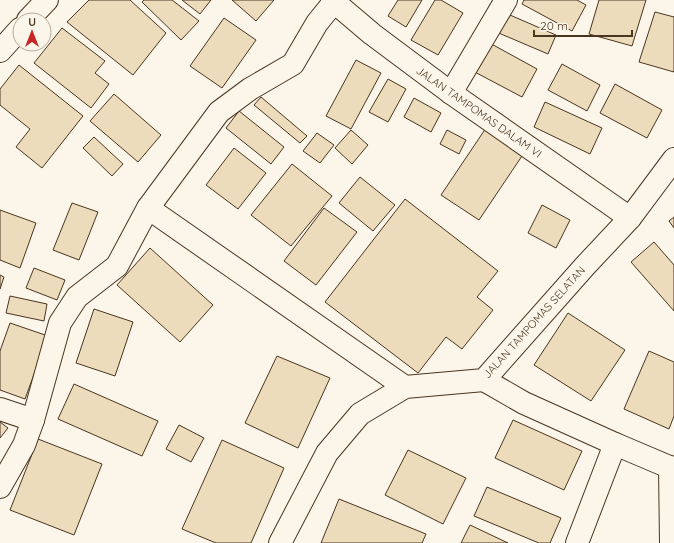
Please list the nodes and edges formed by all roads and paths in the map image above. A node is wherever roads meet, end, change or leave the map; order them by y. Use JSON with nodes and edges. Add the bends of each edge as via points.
{"nodes":[{"id":1,"x":47,"y":0,"type":"edge"},
{"id":2,"x":506,"y":0,"type":"edge"},
{"id":3,"x":333,"y":1,"type":"edge"},
{"id":4,"x":36,"y":12,"type":"edge"},
{"id":5,"x":12,"y":38,"type":"edge"},
{"id":6,"x":0,"y":51,"type":"edge"},
{"id":7,"x":451,"y":93,"type":"junction"},
{"id":8,"x":674,"y":159,"type":"edge"},
{"id":9,"x":148,"y":208,"type":"junction"},
{"id":10,"x":630,"y":218,"type":"junction"},
{"id":11,"x":484,"y":380,"type":"junction"},
{"id":12,"x":406,"y":387,"type":"junction"},
{"id":13,"x":0,"y":409,"type":"edge"},
{"id":14,"x":33,"y":420,"type":"junction"},
{"id":15,"x":615,"y":444,"type":"junction"},
{"id":16,"x":672,"y":468,"type":"edge"},
{"id":17,"x":0,"y":487,"type":"edge"},
{"id":18,"x":280,"y":543,"type":"edge"},
{"id":19,"x":577,"y":543,"type":"edge"},
{"id":20,"x":671,"y":543,"type":"edge"}],
"edges":[{"from":1,"to":4,"type":"street"},
{"from":2,"to":7,"type":"street"},
{"from":3,"to":7,"type":"street","name":"JALAN TAMPOMAS DALAM VI","via":[[372,34]]},
{"from":3,"to":9,"type":"street","via":[[293,64],[250,89],[219,112]]},
{"from":5,"to":6,"type":"street"},
{"from":7,"to":10,"type":"street","name":"JALAN TAMPOMAS DALAM VI"},
{"from":8,"to":10,"type":"street","name":"JALAN TAMPOMAS SELATAN"},
{"from":9,"to":12,"type":"street"},
{"from":9,"to":14,"type":"street","via":[[117,266],[77,297],[60,323]]},
{"from":10,"to":11,"type":"street","name":"JALAN TAMPOMAS SELATAN"},
{"from":11,"to":12,"type":"street","name":"JALAN TAMPOMAS SELATAN"},
{"from":11,"to":15,"type":"street","via":[[524,403]]},
{"from":12,"to":18,"type":"street","name":"JALAN TAMPOMAS SELATAN","via":[[360,414],[327,453]]},
{"from":13,"to":14,"type":"street"},
{"from":14,"to":17,"type":"street","via":[[24,445]]},
{"from":15,"to":16,"type":"street"},
{"from":15,"to":19,"type":"street"},
{"from":16,"to":20,"type":"street"}]}
